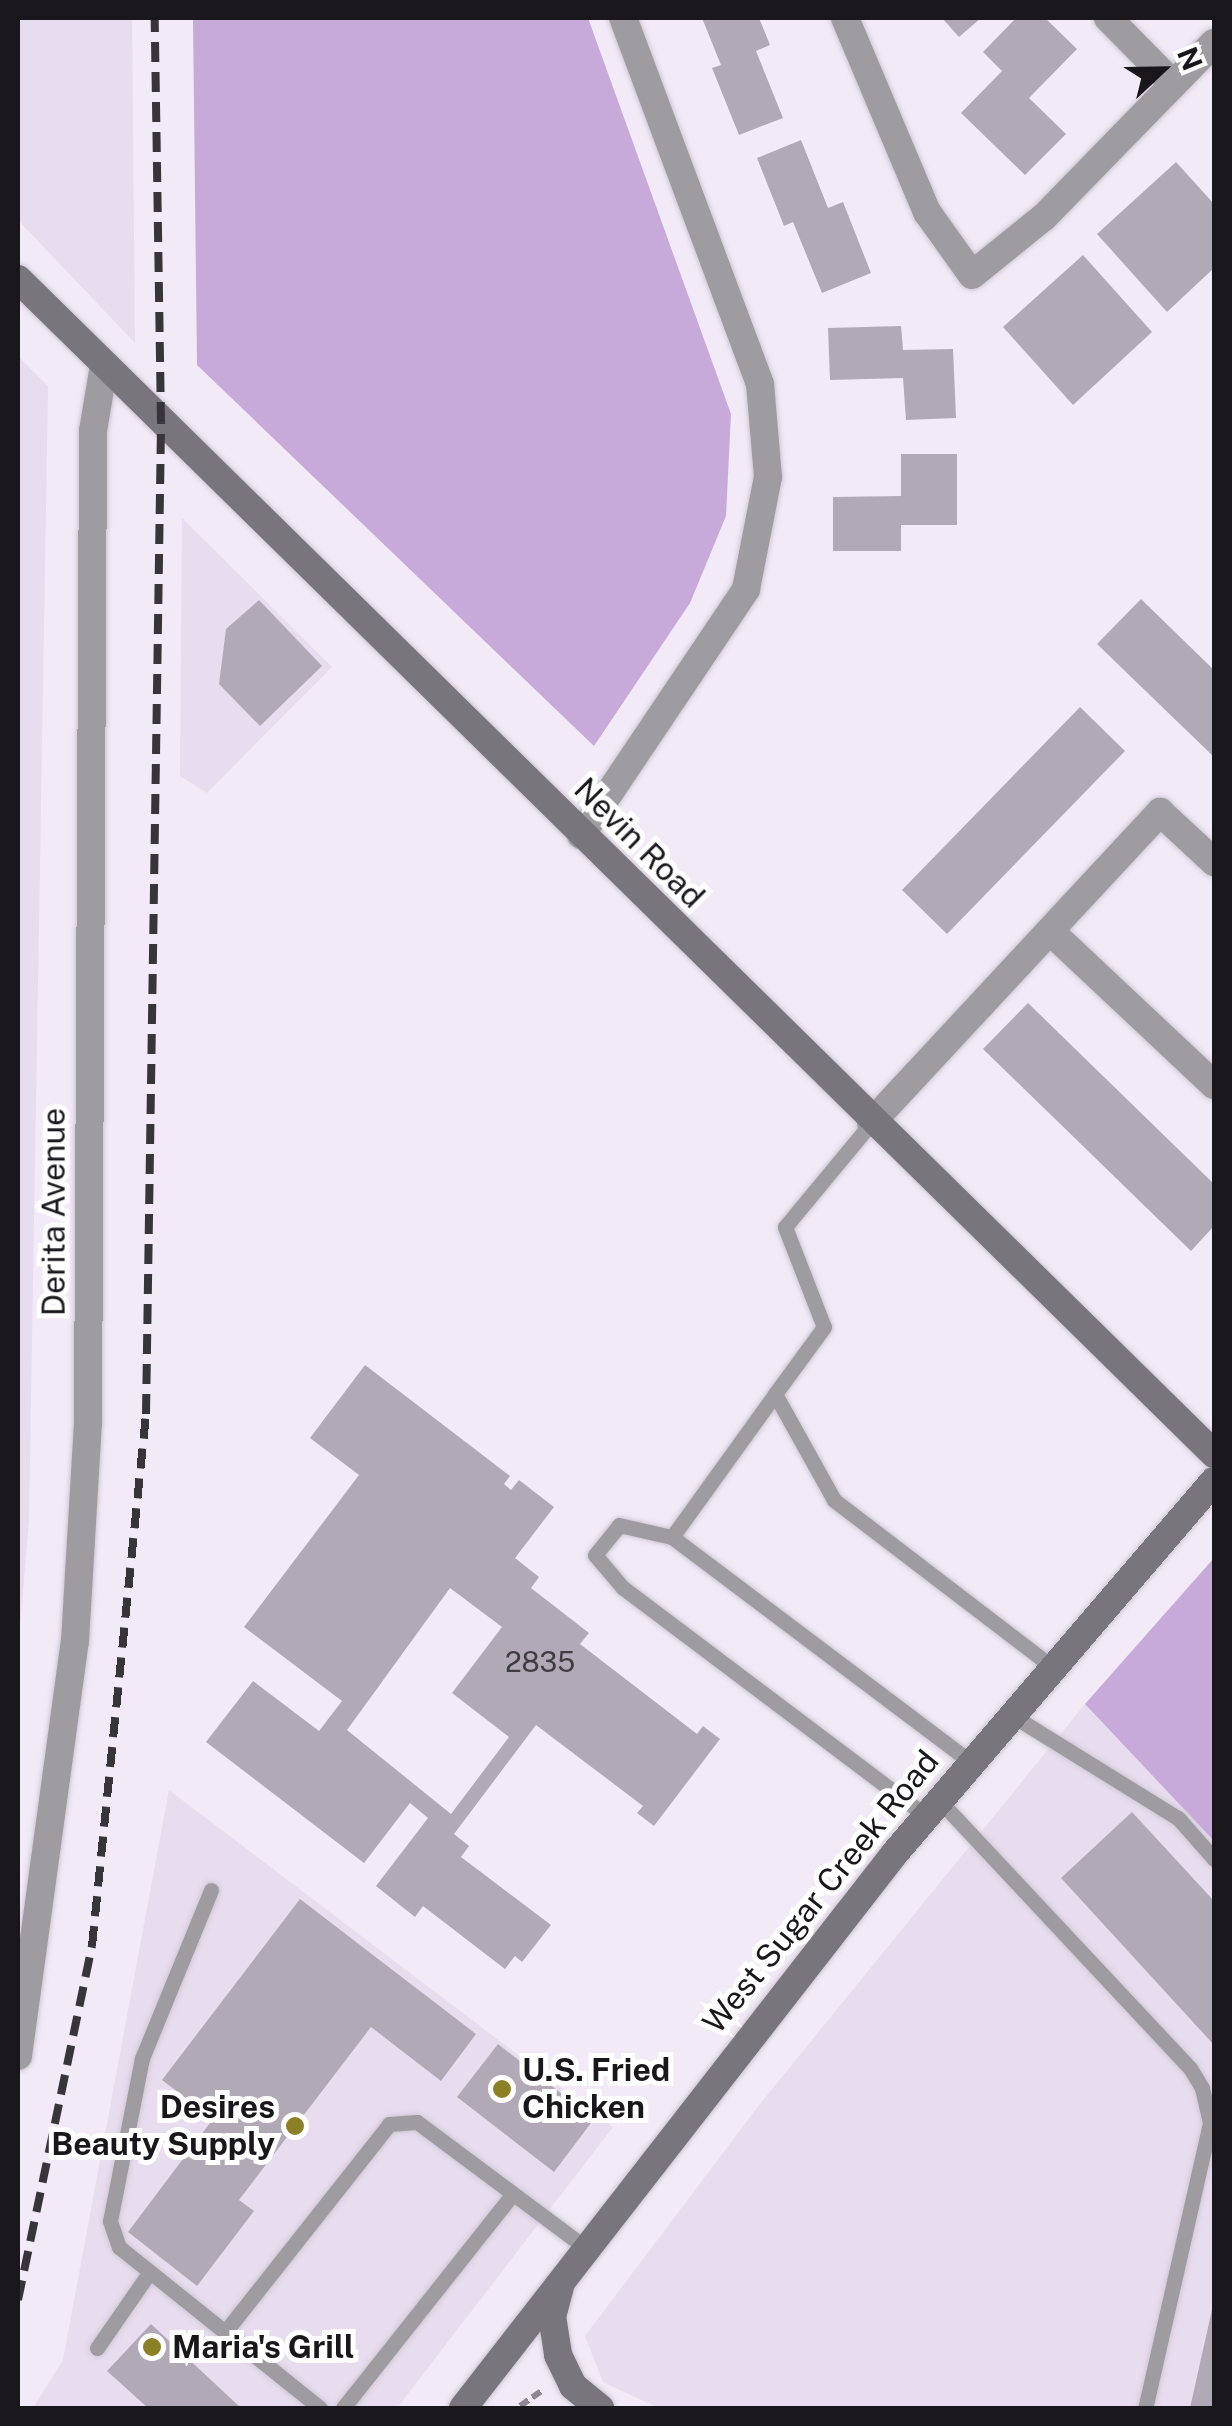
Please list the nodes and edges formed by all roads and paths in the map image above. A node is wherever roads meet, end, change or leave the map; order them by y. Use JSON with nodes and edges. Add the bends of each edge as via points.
{"nodes":[{"id":1,"x":623,"y":18,"type":"edge"},
{"id":2,"x":845,"y":18,"type":"edge"},
{"id":3,"x":1108,"y":18,"type":"edge"},
{"id":4,"x":1214,"y":43,"type":"edge"},
{"id":5,"x":1173,"y":84,"type":"junction"},
{"id":6,"x":18,"y":279,"type":"edge"},
{"id":7,"x":104,"y":365,"type":"junction"},
{"id":8,"x":581,"y":835,"type":"junction"},
{"id":9,"x":1214,"y":862,"type":"edge"},
{"id":10,"x":1050,"y":930,"type":"junction"},
{"id":11,"x":1214,"y":1086,"type":"edge"},
{"id":12,"x":871,"y":1123,"type":"junction"},
{"id":13,"x":775,"y":1394,"type":"junction"},
{"id":14,"x":1214,"y":1454,"type":"edge"},
{"id":15,"x":1214,"y":1481,"type":"edge"},
{"id":16,"x":672,"y":1537,"type":"junction"},
{"id":17,"x":1050,"y":1666,"type":"junction"},
{"id":18,"x":1010,"y":1714,"type":"junction"},
{"id":19,"x":970,"y":1762,"type":"junction"},
{"id":20,"x":933,"y":1808,"type":"junction"},
{"id":21,"x":1214,"y":1858,"type":"edge"},
{"id":22,"x":211,"y":1890,"type":"dead end"},
{"id":23,"x":18,"y":2056,"type":"edge"},
{"id":24,"x":512,"y":2195,"type":"junction"},
{"id":25,"x":585,"y":2248,"type":"junction"},
{"id":26,"x":149,"y":2273,"type":"junction"},
{"id":27,"x":563,"y":2276,"type":"junction"},
{"id":28,"x":225,"y":2332,"type":"junction"},
{"id":29,"x":97,"y":2348,"type":"dead end"},
{"id":30,"x":544,"y":2389,"type":"dead end"},
{"id":31,"x":520,"y":2406,"type":"dead end"},
{"id":32,"x":320,"y":2408,"type":"edge"},
{"id":33,"x":343,"y":2408,"type":"edge"},
{"id":34,"x":464,"y":2408,"type":"edge"},
{"id":35,"x":600,"y":2408,"type":"edge"},
{"id":36,"x":1145,"y":2408,"type":"edge"}],
"edges":[{"from":1,"to":8,"type":"street","via":[[760,384],[768,477],[746,589]]},
{"from":2,"to":5,"type":"street","via":[[927,212],[972,275],[1044,217]]},
{"from":3,"to":5,"type":"street"},
{"from":4,"to":5,"type":"street"},
{"from":6,"to":7,"type":"main road","name":"Nevin Road"},
{"from":7,"to":8,"type":"main road","name":"Nevin Road"},
{"from":7,"to":23,"type":"street","name":"Derita Avenue","via":[[93,431],[88,1423],[75,1641]]},
{"from":8,"to":12,"type":"main road","name":"Nevin Road"},
{"from":9,"to":10,"type":"street","via":[[1160,812]]},
{"from":10,"to":11,"type":"street"},
{"from":10,"to":12,"type":"street"},
{"from":12,"to":13,"type":"lane","via":[[785,1227],[824,1326]]},
{"from":12,"to":14,"type":"main road","name":"Nevin Road"},
{"from":13,"to":16,"type":"lane"},
{"from":13,"to":17,"type":"lane","via":[[834,1500]]},
{"from":15,"to":17,"type":"main road","name":"West Sugar Creek Road"},
{"from":16,"to":19,"type":"lane"},
{"from":16,"to":20,"type":"lane","via":[[619,1525],[596,1555],[623,1588]]},
{"from":17,"to":18,"type":"main road","name":"West Sugar Creek Road"},
{"from":18,"to":19,"type":"main road","name":"West Sugar Creek Road"},
{"from":18,"to":21,"type":"lane","via":[[1178,1818]]},
{"from":19,"to":20,"type":"main road","name":"West Sugar Creek Road"},
{"from":20,"to":25,"type":"main road","name":"West Sugar Creek Road"},
{"from":20,"to":36,"type":"lane","via":[[1190,2068],[1202,2088],[1210,2123]]},
{"from":22,"to":26,"type":"lane","via":[[142,2058],[117,2170],[110,2221],[119,2248]]},
{"from":24,"to":25,"type":"lane"},
{"from":24,"to":28,"type":"lane","via":[[417,2122],[388,2124]]},
{"from":24,"to":33,"type":"lane"},
{"from":25,"to":27,"type":"main road","name":"West Sugar Creek Road"},
{"from":26,"to":28,"type":"lane"},
{"from":26,"to":29,"type":"lane"},
{"from":27,"to":34,"type":"main road","name":"West Sugar Creek Road"},
{"from":27,"to":35,"type":"main road","via":[[552,2316],[558,2355],[573,2386]]},
{"from":28,"to":32,"type":"lane"},
{"from":30,"to":31,"type":"path"}]}
